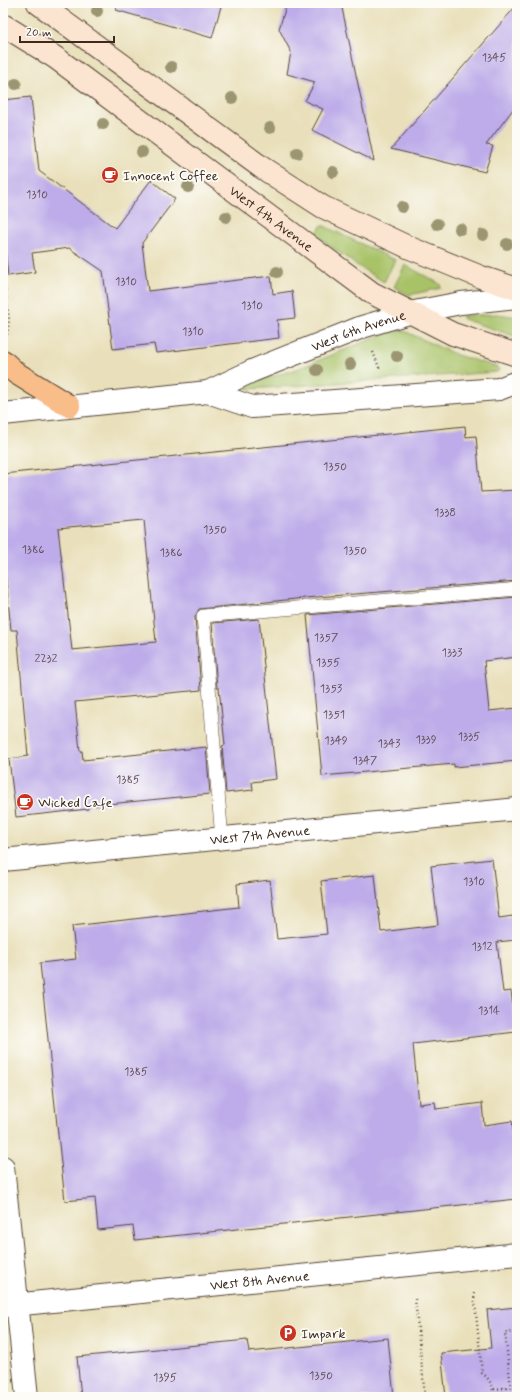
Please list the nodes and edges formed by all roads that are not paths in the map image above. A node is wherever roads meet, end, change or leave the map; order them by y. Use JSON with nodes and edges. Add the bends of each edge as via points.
{"nodes":[{"id":1,"x":38,"y":3,"type":"edge"},
{"id":2,"x":3,"y":25,"type":"edge"},
{"id":3,"x":517,"y":289,"type":"edge"},
{"id":4,"x":517,"y":297,"type":"edge"},
{"id":5,"x":410,"y":313,"type":"junction"},
{"id":6,"x":517,"y":355,"type":"edge"},
{"id":7,"x":3,"y":361,"type":"edge"},
{"id":8,"x":517,"y":382,"type":"edge"},
{"id":9,"x":208,"y":392,"type":"junction"},
{"id":10,"x":70,"y":406,"type":"junction"},
{"id":11,"x":3,"y":414,"type":"edge"},
{"id":12,"x":517,"y":589,"type":"edge"},
{"id":13,"x":517,"y":810,"type":"edge"},
{"id":14,"x":222,"y":838,"type":"junction"},
{"id":15,"x":3,"y":860,"type":"edge"},
{"id":16,"x":3,"y":1167,"type":"edge"},
{"id":17,"x":517,"y":1254,"type":"edge"},
{"id":18,"x":10,"y":1305,"type":"edge"},
{"id":19,"x":26,"y":1397,"type":"edge"}],
"edges":[{"from":1,"to":3,"type":"main road","via":[[261,167],[323,207],[410,248]]},
{"from":2,"to":5,"type":"main road","name":"West 4th Avenue","via":[[56,58],[351,279]]},
{"from":4,"to":5,"type":"street","name":"West 6th Avenue","via":[[461,303]]},
{"from":5,"to":6,"type":"main road","name":"West 4th Avenue","via":[[452,334]]},
{"from":5,"to":9,"type":"street","name":"West 6th Avenue","via":[[362,327],[252,371]]},
{"from":7,"to":10,"type":"highway","via":[[16,373]]},
{"from":8,"to":9,"type":"street","name":"West 6th Avenue","via":[[499,388],[252,407]]},
{"from":9,"to":10,"type":"street","name":"West 6th Avenue"},
{"from":10,"to":11,"type":"street","name":"West 6th Avenue"},
{"from":12,"to":14,"type":"lane","via":[[204,616]]},
{"from":13,"to":14,"type":"street","name":"West 7th Avenue"},
{"from":14,"to":15,"type":"street","name":"West 7th Avenue"},
{"from":16,"to":18,"type":"street"},
{"from":17,"to":18,"type":"street","name":"West 8th Avenue"},
{"from":18,"to":19,"type":"street"}]}
